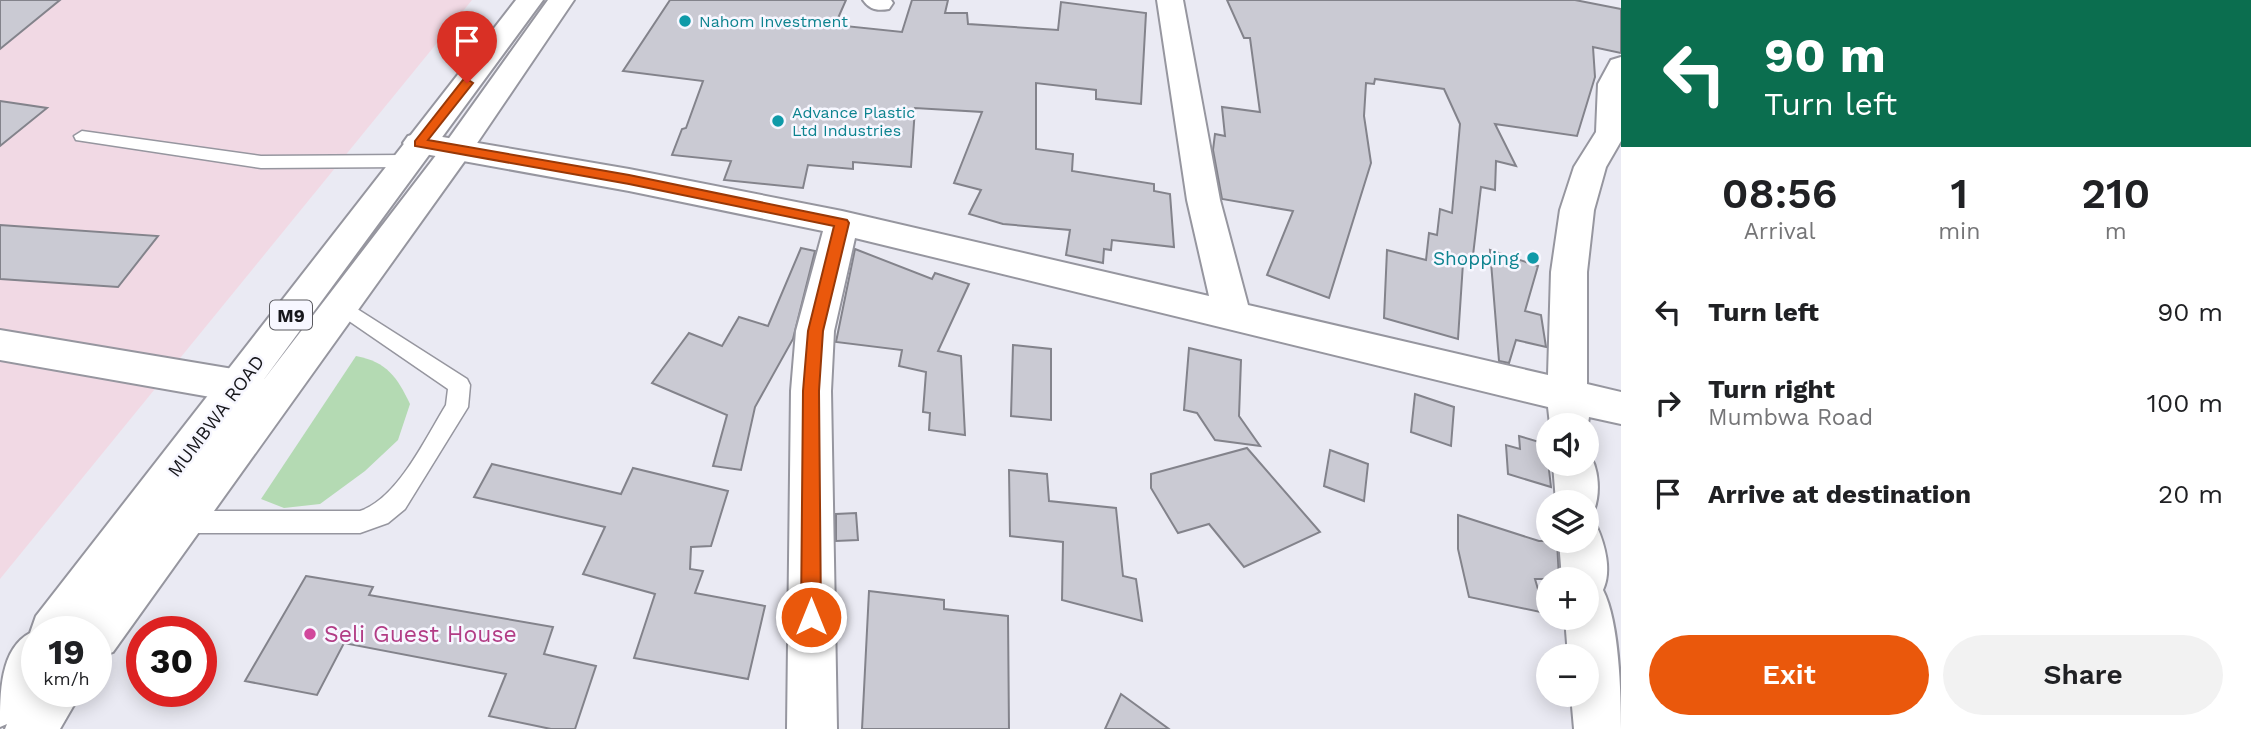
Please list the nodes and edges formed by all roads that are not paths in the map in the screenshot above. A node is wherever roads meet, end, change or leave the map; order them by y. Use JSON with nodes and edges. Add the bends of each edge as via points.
{"nodes":[{"id":1,"x":530,"y":0,"type":"edge"},
{"id":2,"x":561,"y":0,"type":"edge"},
{"id":3,"x":1170,"y":0,"type":"edge"},
{"id":4,"x":1621,"y":66,"type":"edge"},
{"id":5,"x":82,"y":136,"type":"dead end"},
{"id":6,"x":458,"y":148,"type":"junction"},
{"id":7,"x":412,"y":153,"type":"junction"},
{"id":8,"x":842,"y":223,"type":"junction"},
{"id":9,"x":340,"y":305,"type":"junction"},
{"id":10,"x":1233,"y":317,"type":"junction"},
{"id":11,"x":0,"y":345,"type":"edge"},
{"id":12,"x":239,"y":386,"type":"junction"},
{"id":13,"x":1621,"y":408,"type":"edge"},
{"id":14,"x":1568,"y":409,"type":"edge"},
{"id":15,"x":178,"y":522,"type":"junction"},
{"id":16,"x":65,"y":616,"type":"edge"},
{"id":17,"x":110,"y":616,"type":"edge"},
{"id":18,"x":1589,"y":630,"type":"edge"},
{"id":19,"x":21,"y":675,"type":"edge"},
{"id":20,"x":0,"y":702,"type":"edge"},
{"id":21,"x":46,"y":707,"type":"edge"},
{"id":22,"x":30,"y":729,"type":"edge"},
{"id":23,"x":812,"y":729,"type":"edge"},
{"id":24,"x":1599,"y":729,"type":"edge"}],
"edges":[{"from":1,"to":7,"type":"street","name":"MUMBWA ROAD","number":"M9"},
{"from":2,"to":6,"type":"street","name":"MUMBWA ROAD","number":"M9"},
{"from":3,"to":10,"type":"street","via":[[1219,275]]},
{"from":4,"to":14,"type":"street","via":[[1613,84],[1611,132],[1590,167],[1577,210],[1569,272]]},
{"from":5,"to":7,"type":"lane","via":[[261,162]]},
{"from":6,"to":7,"type":"street"},
{"from":6,"to":8,"type":"street"},
{"from":6,"to":9,"type":"street","name":"MUMBWA ROAD","number":"M9"},
{"from":7,"to":12,"type":"street","name":"MUMBWA ROAD","number":"M9"},
{"from":8,"to":10,"type":"street"},
{"from":8,"to":23,"type":"street","via":[[815,331],[811,391]]},
{"from":9,"to":15,"type":"street","name":"MUMBWA ROAD","number":"M9"},
{"from":9,"to":15,"type":"lane","via":[[459,386],[457,407],[397,502],[380,515],[359,522]]},
{"from":10,"to":14,"type":"street"},
{"from":11,"to":12,"type":"street"},
{"from":12,"to":16,"type":"street","name":"MUMBWA ROAD","number":"M9"},
{"from":13,"to":14,"type":"street"},
{"from":15,"to":17,"type":"street","name":"MUMBWA ROAD","number":"M9"},
{"from":18,"to":24,"type":"street"},
{"from":19,"to":20,"type":"street"},
{"from":21,"to":22,"type":"street"}]}
